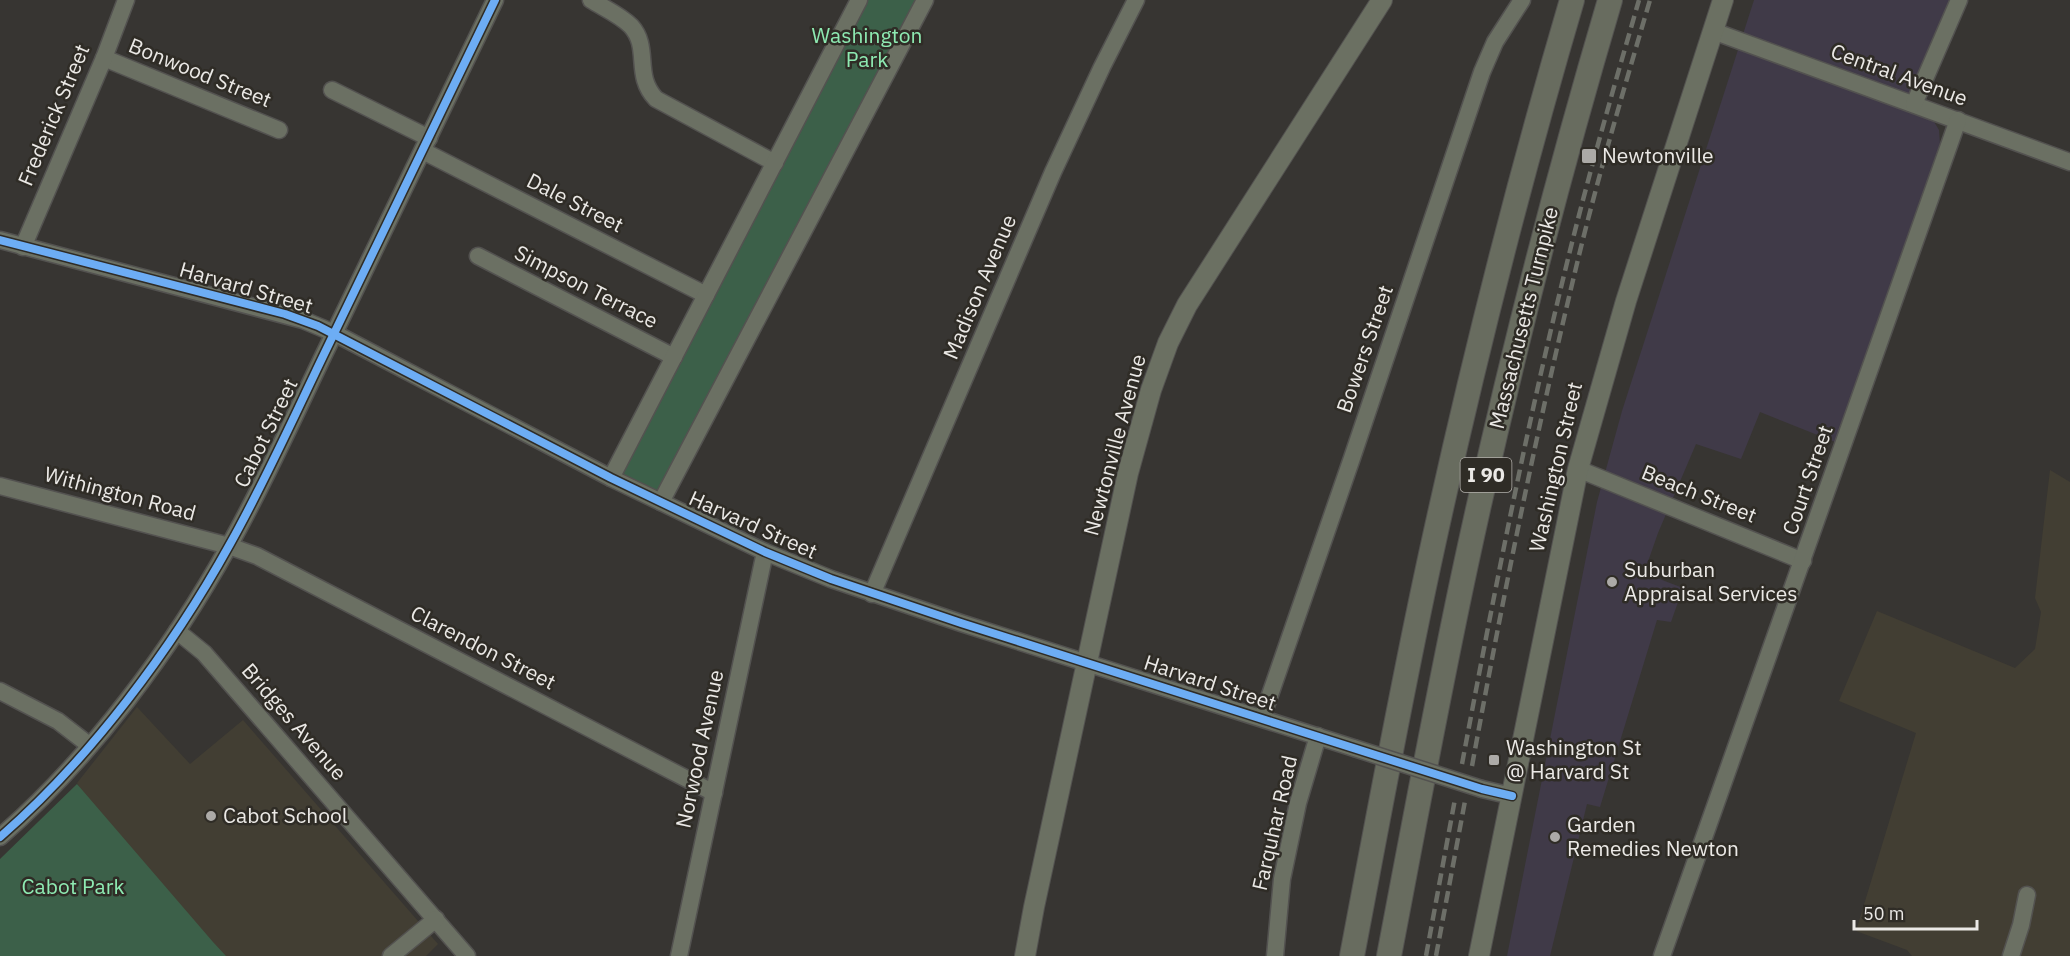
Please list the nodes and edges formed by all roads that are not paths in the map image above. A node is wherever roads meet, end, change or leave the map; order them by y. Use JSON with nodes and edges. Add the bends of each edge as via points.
{"nodes":[{"id":1,"x":126,"y":0,"type":"edge"},
{"id":2,"x":495,"y":0,"type":"edge"},
{"id":3,"x":591,"y":0,"type":"edge"},
{"id":4,"x":859,"y":0,"type":"edge"},
{"id":5,"x":925,"y":0,"type":"edge"},
{"id":6,"x":1136,"y":0,"type":"edge"},
{"id":7,"x":1382,"y":0,"type":"edge"},
{"id":8,"x":1522,"y":0,"type":"edge"},
{"id":9,"x":1572,"y":0,"type":"edge"},
{"id":10,"x":1610,"y":0,"type":"edge"},
{"id":11,"x":1723,"y":0,"type":"edge"},
{"id":12,"x":1959,"y":0,"type":"edge"},
{"id":13,"x":1713,"y":31,"type":"junction"},
{"id":14,"x":104,"y":58,"type":"junction"},
{"id":15,"x":332,"y":90,"type":"dead end"},
{"id":16,"x":1914,"y":104,"type":"junction"},
{"id":17,"x":1958,"y":120,"type":"junction"},
{"id":18,"x":279,"y":130,"type":"dead end"},
{"id":19,"x":426,"y":144,"type":"junction"},
{"id":20,"x":2070,"y":162,"type":"edge"},
{"id":21,"x":774,"y":163,"type":"junction"},
{"id":22,"x":0,"y":240,"type":"edge"},
{"id":23,"x":23,"y":247,"type":"junction"},
{"id":24,"x":478,"y":256,"type":"dead end"},
{"id":25,"x":706,"y":295,"type":"junction"},
{"id":26,"x":334,"y":333,"type":"junction"},
{"id":27,"x":674,"y":357,"type":"junction"},
{"id":28,"x":1578,"y":469,"type":"junction"},
{"id":29,"x":611,"y":478,"type":"junction"},
{"id":30,"x":0,"y":486,"type":"edge"},
{"id":31,"x":661,"y":502,"type":"junction"},
{"id":32,"x":229,"y":546,"type":"junction"},
{"id":33,"x":765,"y":552,"type":"junction"},
{"id":34,"x":1803,"y":561,"type":"junction"},
{"id":35,"x":872,"y":594,"type":"junction"},
{"id":36,"x":177,"y":631,"type":"junction"},
{"id":37,"x":1087,"y":662,"type":"junction"},
{"id":38,"x":0,"y":691,"type":"edge"},
{"id":39,"x":1262,"y":718,"type":"junction"},
{"id":40,"x":1318,"y":736,"type":"junction"},
{"id":41,"x":89,"y":745,"type":"junction"},
{"id":42,"x":714,"y":793,"type":"junction"},
{"id":43,"x":1512,"y":796,"type":"junction"},
{"id":44,"x":0,"y":837,"type":"edge"},
{"id":45,"x":2027,"y":895,"type":"dead end"},
{"id":46,"x":436,"y":919,"type":"junction"},
{"id":47,"x":391,"y":956,"type":"edge"},
{"id":48,"x":467,"y":956,"type":"edge"},
{"id":49,"x":679,"y":956,"type":"edge"},
{"id":50,"x":1025,"y":956,"type":"edge"},
{"id":51,"x":1275,"y":956,"type":"edge"},
{"id":52,"x":1352,"y":956,"type":"edge"},
{"id":53,"x":1389,"y":956,"type":"edge"},
{"id":54,"x":1479,"y":956,"type":"edge"},
{"id":55,"x":1662,"y":956,"type":"edge"},
{"id":56,"x":2011,"y":956,"type":"edge"}],
"edges":[{"from":1,"to":14,"type":"street","name":"Frederick Street"},
{"from":2,"to":19,"type":"street","name":"Cabot Street"},
{"from":3,"to":21,"type":"street","via":[[621,18],[638,35],[645,82],[656,99]]},
{"from":4,"to":21,"type":"street"},
{"from":5,"to":31,"type":"street"},
{"from":6,"to":35,"type":"street","name":"Madison Avenue","via":[[1053,172]]},
{"from":7,"to":37,"type":"main road","name":"Newtonville Avenue","via":[[1213,262],[1168,343],[1128,473]]},
{"from":8,"to":39,"type":"street","name":"Bowers Street","via":[[1495,42],[1482,72]]},
{"from":9,"to":52,"type":"highway","name":"Massachusetts Turnpike","number":"I 90","via":[[1504,248],[1446,486]]},
{"from":10,"to":53,"type":"highway","name":"Massachusetts Turnpike","number":"I 90","via":[[1543,238],[1493,445],[1441,683]]},
{"from":11,"to":13,"type":"main road","name":"Washington Street"},
{"from":12,"to":16,"type":"street"},
{"from":13,"to":16,"type":"street","name":"Central Avenue"},
{"from":13,"to":28,"type":"main road","name":"Washington Street","via":[[1626,301]]},
{"from":14,"to":18,"type":"street","name":"Bonwood Street"},
{"from":14,"to":23,"type":"street","name":"Frederick Street"},
{"from":15,"to":19,"type":"street","name":"Dale Street"},
{"from":16,"to":17,"type":"street","name":"Central Avenue"},
{"from":17,"to":20,"type":"street","name":"Central Avenue"},
{"from":17,"to":34,"type":"street","name":"Court Street"},
{"from":19,"to":25,"type":"street","name":"Dale Street"},
{"from":19,"to":26,"type":"street","name":"Cabot Street"},
{"from":21,"to":25,"type":"street"},
{"from":22,"to":23,"type":"street","name":"Harvard Street"},
{"from":23,"to":26,"type":"street","name":"Harvard Street","via":[[285,314]]},
{"from":24,"to":27,"type":"street","name":"Simpson Terrace"},
{"from":25,"to":27,"type":"street"},
{"from":26,"to":29,"type":"street","name":"Harvard Street"},
{"from":26,"to":32,"type":"street","name":"Cabot Street"},
{"from":27,"to":29,"type":"street"},
{"from":28,"to":34,"type":"street","name":"Beach Street"},
{"from":28,"to":43,"type":"main road","name":"Washington Street"},
{"from":29,"to":31,"type":"street","name":"Harvard Street"},
{"from":30,"to":32,"type":"street","name":"Withington Road"},
{"from":31,"to":33,"type":"street","name":"Harvard Street"},
{"from":32,"to":36,"type":"street","name":"Cabot Street"},
{"from":32,"to":42,"type":"street","name":"Clarendon Street","via":[[268,562]]},
{"from":33,"to":35,"type":"street","name":"Harvard Street"},
{"from":33,"to":42,"type":"street","name":"Norwood Avenue"},
{"from":34,"to":55,"type":"street","name":"Court Street"},
{"from":35,"to":37,"type":"street","name":"Harvard Street"},
{"from":36,"to":41,"type":"street","name":"Cabot Street"},
{"from":36,"to":46,"type":"street","name":"Bridges Avenue","via":[[204,653]]},
{"from":37,"to":39,"type":"street","name":"Harvard Street"},
{"from":37,"to":50,"type":"main road","name":"Newtonville Avenue"},
{"from":38,"to":41,"type":"street","via":[[58,721]]},
{"from":39,"to":40,"type":"street","name":"Harvard Street"},
{"from":40,"to":43,"type":"street","name":"Harvard Street","bridge":true},
{"from":40,"to":51,"type":"street","name":"Farquhar Road","via":[[1284,869]]},
{"from":41,"to":44,"type":"street","name":"Cabot Street"},
{"from":42,"to":49,"type":"street","name":"Norwood Avenue"},
{"from":43,"to":54,"type":"main road","name":"Washington Street"},
{"from":45,"to":56,"type":"street"},
{"from":46,"to":47,"type":"street"},
{"from":46,"to":48,"type":"street","name":"Bridges Avenue"}]}
